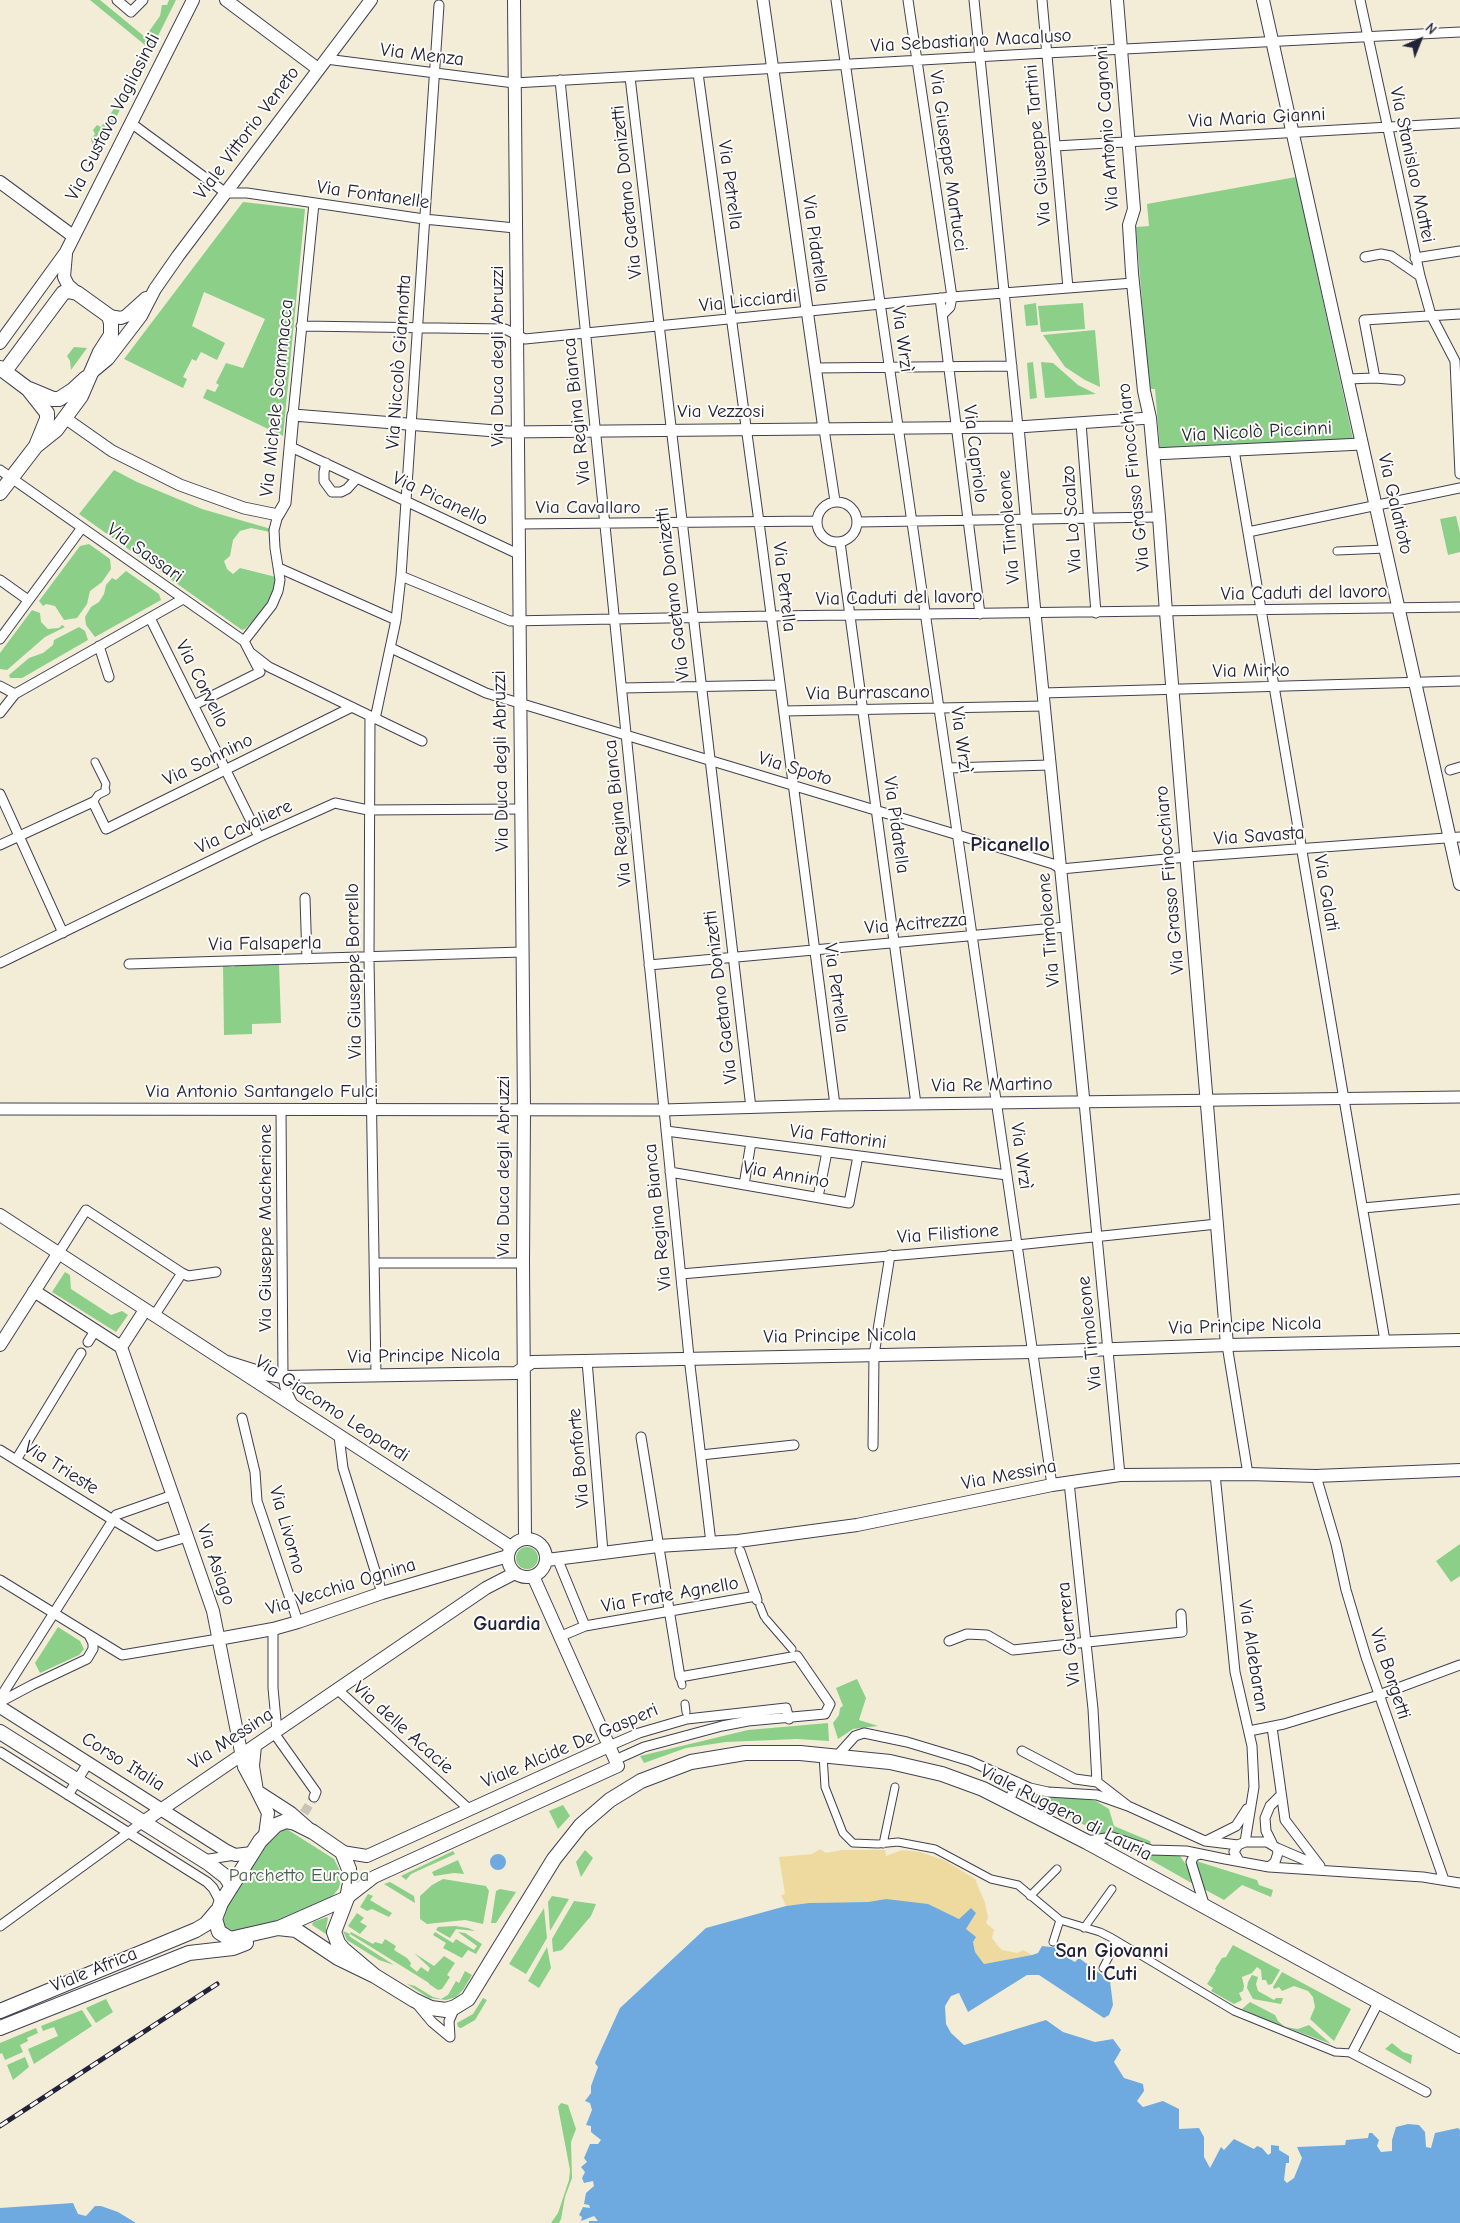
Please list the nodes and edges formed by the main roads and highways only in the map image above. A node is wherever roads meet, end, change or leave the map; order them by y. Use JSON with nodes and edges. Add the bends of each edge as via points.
{"nodes":[{"id":1,"x":193,"y":0,"type":"edge"},
{"id":2,"x":226,"y":0,"type":"edge"},
{"id":3,"x":371,"y":0,"type":"edge"},
{"id":4,"x":514,"y":0,"type":"edge"},
{"id":5,"x":1117,"y":0,"type":"edge"},
{"id":6,"x":1263,"y":0,"type":"edge"},
{"id":7,"x":322,"y":64,"type":"junction"},
{"id":8,"x":1,"y":185,"type":"edge"},
{"id":9,"x":73,"y":236,"type":"junction"},
{"id":10,"x":66,"y":252,"type":"junction"},
{"id":11,"x":58,"y":264,"type":"junction"},
{"id":12,"x":1133,"y":283,"type":"joint"},
{"id":13,"x":155,"y":289,"type":"junction"},
{"id":14,"x":77,"y":293,"type":"junction"},
{"id":15,"x":52,"y":307,"type":"junction"},
{"id":16,"x":109,"y":316,"type":"junction"},
{"id":17,"x":0,"y":343,"type":"edge"},
{"id":18,"x":2,"y":369,"type":"edge"},
{"id":19,"x":90,"y":374,"type":"junction"},
{"id":20,"x":28,"y":389,"type":"junction"},
{"id":21,"x":36,"y":446,"type":"junction"},
{"id":22,"x":6,"y":474,"type":"edge"},
{"id":23,"x":0,"y":492,"type":"edge"},
{"id":24,"x":1455,"y":837,"type":"edge"},
{"id":25,"x":1460,"y":884,"type":"edge"},
{"id":26,"x":0,"y":1215,"type":"edge"},
{"id":27,"x":58,"y":1253,"type":"junction"},
{"id":28,"x":38,"y":1293,"type":"junction"},
{"id":29,"x":154,"y":1315,"type":"junction"},
{"id":30,"x":1460,"y":1340,"type":"edge"},
{"id":31,"x":1227,"y":1344,"type":"junction"},
{"id":32,"x":0,"y":1345,"type":"edge"},
{"id":33,"x":122,"y":1351,"type":"junction"},
{"id":34,"x":227,"y":1362,"type":"junction"},
{"id":35,"x":525,"y":1367,"type":"junction"},
{"id":36,"x":1460,"y":1470,"type":"edge"},
{"id":37,"x":525,"y":1539,"type":"junction"},
{"id":38,"x":510,"y":1552,"type":"junction"},
{"id":39,"x":557,"y":1558,"type":"junction"},
{"id":40,"x":515,"y":1573,"type":"junction"},
{"id":41,"x":533,"y":1576,"type":"junction"},
{"id":42,"x":218,"y":1639,"type":"junction"},
{"id":43,"x":0,"y":1707,"type":"edge"},
{"id":44,"x":0,"y":1732,"type":"edge"},
{"id":45,"x":255,"y":1746,"type":"junction"},
{"id":46,"x":610,"y":1746,"type":"junction"},
{"id":47,"x":242,"y":1754,"type":"junction"},
{"id":48,"x":256,"y":1791,"type":"junction"},
{"id":49,"x":161,"y":1809,"type":"junction"},
{"id":50,"x":472,"y":1809,"type":"junction"},
{"id":51,"x":143,"y":1822,"type":"junction"},
{"id":52,"x":483,"y":1828,"type":"junction"},
{"id":53,"x":313,"y":1832,"type":"junction"},
{"id":54,"x":265,"y":1835,"type":"junction"},
{"id":55,"x":342,"y":1852,"type":"junction"},
{"id":56,"x":252,"y":1853,"type":"junction"},
{"id":57,"x":231,"y":1885,"type":"junction"},
{"id":58,"x":347,"y":1898,"type":"junction"},
{"id":59,"x":219,"y":1907,"type":"junction"},
{"id":60,"x":278,"y":1928,"type":"junction"},
{"id":61,"x":375,"y":1976,"type":"junction"},
{"id":62,"x":0,"y":2011,"type":"edge"},
{"id":63,"x":0,"y":2028,"type":"edge"},
{"id":64,"x":1460,"y":2046,"type":"edge"}],
"edges":[{"from":1,"to":9,"type":"main road","name":"Via Gustavo Vagliasindi"},
{"from":2,"to":7,"type":"main road"},
{"from":3,"to":7,"type":"main road","name":"Viale Vittorio Veneto"},
{"from":4,"to":35,"type":"main road","name":"Via Duca degli Abruzzi"},
{"from":5,"to":12,"type":"main road","name":"Via Antonio Cagnoni","via":[[1134,209],[1129,225]]},
{"from":6,"to":24,"type":"main road","name":"Via Galatioto","via":[[1398,608]]},
{"from":7,"to":13,"type":"main road","name":"Viale Vittorio Veneto"},
{"from":8,"to":9,"type":"main road"},
{"from":9,"to":10,"type":"main road","name":"Via Gustavo Vagliasindi"},
{"from":10,"to":11,"type":"main road"},
{"from":10,"to":14,"type":"main road","via":[[64,277]]},
{"from":11,"to":15,"type":"main road","via":[[59,290]]},
{"from":11,"to":17,"type":"main road"},
{"from":12,"to":31,"type":"main road","name":"Via Grasso Finocchiaro","via":[[1160,516]]},
{"from":13,"to":16,"type":"main road","via":[[126,316]]},
{"from":13,"to":19,"type":"main road","via":[[141,316],[108,359]]},
{"from":14,"to":15,"type":"main road","via":[[63,293]]},
{"from":14,"to":16,"type":"main road"},
{"from":15,"to":18,"type":"main road"},
{"from":16,"to":19,"type":"main road","via":[[111,335]]},
{"from":18,"to":20,"type":"main road"},
{"from":19,"to":20,"type":"main road","via":[[59,399]]},
{"from":19,"to":21,"type":"main road","via":[[81,396],[65,418]]},
{"from":20,"to":21,"type":"main road","via":[[47,413]]},
{"from":21,"to":22,"type":"main road"},
{"from":22,"to":23,"type":"main road"},
{"from":24,"to":25,"type":"main road","name":"Via Galatioto"},
{"from":26,"to":27,"type":"main road"},
{"from":27,"to":28,"type":"main road"},
{"from":27,"to":29,"type":"main road","name":"Via Giacomo Leopardi"},
{"from":28,"to":32,"type":"main road","via":[[27,1302]]},
{"from":28,"to":33,"type":"main road","via":[[92,1336]]},
{"from":29,"to":33,"type":"main road"},
{"from":29,"to":34,"type":"main road","name":"Via Giacomo Leopardi"},
{"from":30,"to":31,"type":"main road","name":"Via Principe Nicola"},
{"from":31,"to":35,"type":"main road","name":"Via Principe Nicola","via":[[1032,1352],[532,1362]]},
{"from":33,"to":42,"type":"main road","name":"Via Asiago","via":[[213,1612]]},
{"from":34,"to":35,"type":"main road","name":"Via Principe Nicola","via":[[283,1376],[516,1373]]},
{"from":34,"to":38,"type":"main road","name":"Via Giacomo Leopardi","via":[[483,1529]]},
{"from":35,"to":37,"type":"main road","name":"Via Duca degli Abruzzi"},
{"from":36,"to":39,"type":"main road","name":"Via Messina","via":[[1316,1476],[1120,1475],[1052,1485],[858,1525],[738,1542],[658,1546]]},
{"from":37,"to":38,"type":"main road","via":[[518,1541]]},
{"from":37,"to":39,"type":"main road","via":[[533,1539]]},
{"from":38,"to":40,"type":"main road","via":[[509,1564]]},
{"from":38,"to":42,"type":"main road","name":"Via Vecchia Ognina","via":[[298,1622]]},
{"from":39,"to":41,"type":"main road"},
{"from":40,"to":41,"type":"main road"},
{"from":40,"to":45,"type":"main road","name":"Via Messina","via":[[486,1588]]},
{"from":41,"to":46,"type":"main road"},
{"from":42,"to":47,"type":"main road","name":"Via Asiago"},
{"from":43,"to":49,"type":"main road","name":"Corso Italia"},
{"from":44,"to":51,"type":"main road"},
{"from":45,"to":47,"type":"main road","name":"Via Messina"},
{"from":45,"to":48,"type":"main road"},
{"from":46,"to":50,"type":"main road","name":"Viale Alcide De Gasperi"},
{"from":46,"to":52,"type":"main road","name":"Viale Alcide De Gasperi","via":[[617,1763]]},
{"from":47,"to":48,"type":"main road","name":"Via Asiago"},
{"from":47,"to":49,"type":"main road","name":"Via Messina"},
{"from":48,"to":53,"type":"main road","via":[[302,1817]]},
{"from":48,"to":54,"type":"main road","name":"Via Asiago","via":[[268,1813]]},
{"from":49,"to":51,"type":"main road","name":"Via Messina"},
{"from":49,"to":56,"type":"main road","name":"Corso Italia","via":[[230,1852]]},
{"from":50,"to":52,"type":"main road"},
{"from":50,"to":55,"type":"main road","name":"Viale Alcide De Gasperi","via":[[367,1856]]},
{"from":51,"to":57,"type":"main road","via":[[204,1860]]},
{"from":52,"to":58,"type":"main road","name":"Viale Alcide De Gasperi","via":[[367,1882]]},
{"from":53,"to":54,"type":"main road","via":[[286,1821]]},
{"from":53,"to":55,"type":"main road"},
{"from":54,"to":56,"type":"main road","name":"Viale Africa"},
{"from":55,"to":58,"type":"main road","via":[[350,1876]]},
{"from":56,"to":57,"type":"main road","name":"Viale Africa"},
{"from":57,"to":59,"type":"main road","name":"Viale Africa"},
{"from":58,"to":60,"type":"main road"},
{"from":58,"to":61,"type":"main road","via":[[336,1923],[335,1938]]},
{"from":59,"to":60,"type":"main road","via":[[216,1926],[230,1939]]},
{"from":59,"to":62,"type":"main road","name":"Viale Africa","via":[[206,1924],[196,1930]]},
{"from":60,"to":61,"type":"main road","via":[[296,1930],[338,1958]]},
{"from":60,"to":63,"type":"main road","name":"Viale Africa","via":[[233,1948],[189,1953]]},
{"from":61,"to":64,"type":"main road","name":"Viale Ruggero di Lauria","via":[[414,2000],[438,2010],[455,2007],[468,1998],[480,1981],[570,1837],[621,1792],[653,1775],[704,1758],[766,1752],[823,1754],[925,1769],[1008,1801]]}]}
